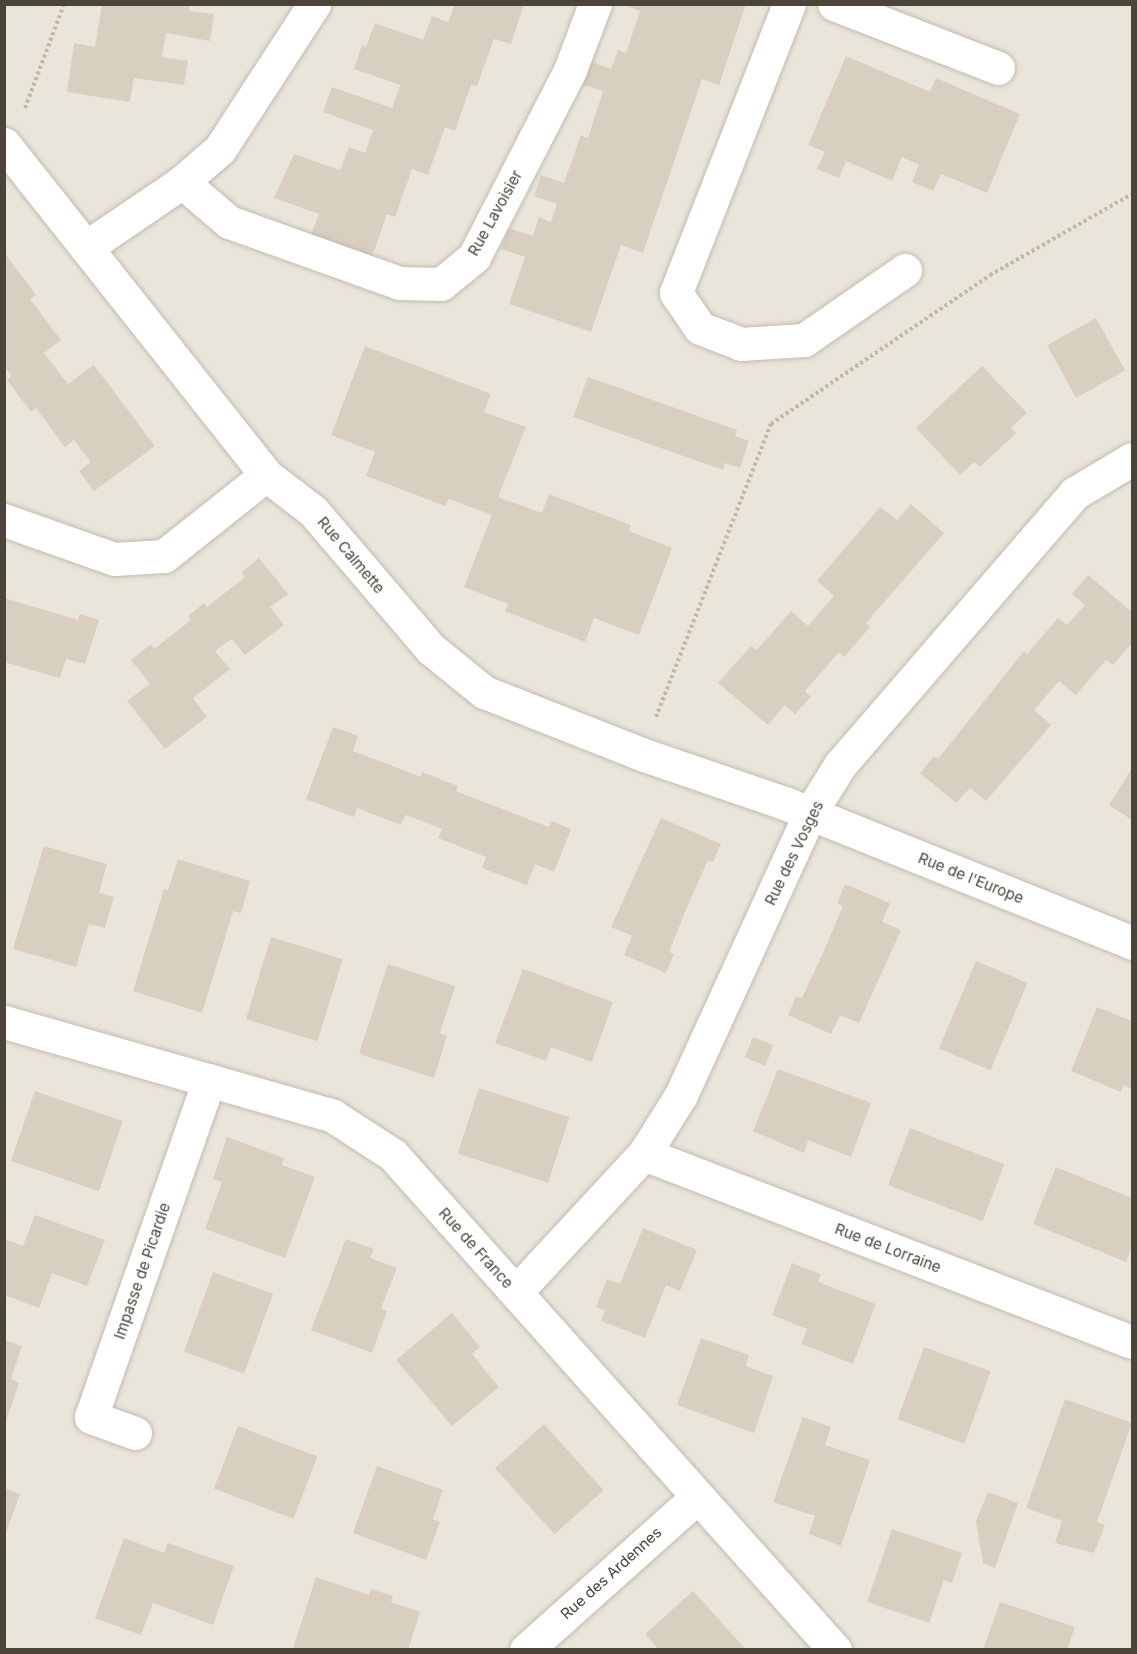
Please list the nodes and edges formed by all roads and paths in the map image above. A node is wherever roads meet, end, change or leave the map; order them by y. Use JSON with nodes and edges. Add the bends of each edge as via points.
{"nodes":[{"id":1,"x":64,"y":4,"type":"edge"},
{"id":2,"x":314,"y":4,"type":"edge"},
{"id":3,"x":595,"y":4,"type":"edge"},
{"id":4,"x":789,"y":4,"type":"edge"},
{"id":5,"x":834,"y":4,"type":"edge"},
{"id":6,"x":998,"y":68,"type":"dead end"},
{"id":7,"x":7,"y":145,"type":"edge"},
{"id":8,"x":182,"y":182,"type":"junction"},
{"id":9,"x":1132,"y":194,"type":"edge"},
{"id":10,"x":88,"y":246,"type":"junction"},
{"id":11,"x":905,"y":270,"type":"dead end"},
{"id":12,"x":1132,"y":459,"type":"edge"},
{"id":13,"x":266,"y":475,"type":"junction"},
{"id":14,"x":4,"y":520,"type":"edge"},
{"id":15,"x":641,"y":754,"type":"junction"},
{"id":16,"x":810,"y":813,"type":"junction"},
{"id":17,"x":1132,"y":943,"type":"edge"},
{"id":18,"x":4,"y":1022,"type":"edge"},
{"id":19,"x":209,"y":1080,"type":"junction"},
{"id":20,"x":644,"y":1154,"type":"junction"},
{"id":21,"x":516,"y":1292,"type":"junction"},
{"id":22,"x":1132,"y":1342,"type":"edge"},
{"id":23,"x":135,"y":1432,"type":"dead end"},
{"id":24,"x":697,"y":1497,"type":"junction"},
{"id":25,"x":526,"y":1650,"type":"edge"},
{"id":26,"x":835,"y":1650,"type":"edge"}],
"edges":[{"from":1,"to":7,"type":"path"},
{"from":2,"to":8,"type":"street","via":[[220,149]]},
{"from":3,"to":8,"type":"street","name":"Rue Lavoisier","via":[[570,70],[474,257],[441,284],[399,283],[229,222]]},
{"from":4,"to":11,"type":"street","via":[[676,293],[700,328],[741,344],[804,340]]},
{"from":5,"to":6,"type":"street"},
{"from":7,"to":10,"type":"street","name":"Rue Calmette"},
{"from":8,"to":10,"type":"street"},
{"from":9,"to":15,"type":"path","via":[[990,275],[771,424]]},
{"from":10,"to":13,"type":"street","name":"Rue Calmette"},
{"from":12,"to":16,"type":"street","name":"Rue des Vosges","via":[[1075,493],[840,765]]},
{"from":13,"to":14,"type":"street","via":[[164,556],[114,559]]},
{"from":13,"to":15,"type":"street","name":"Rue Calmette","via":[[313,511],[431,649],[484,692]]},
{"from":15,"to":16,"type":"street","name":"Rue Calmette"},
{"from":16,"to":17,"type":"street","name":"Rue de l'Europe"},
{"from":16,"to":20,"type":"street","name":"Rue des Vosges","via":[[681,1095]]},
{"from":18,"to":19,"type":"street","name":"Rue de France"},
{"from":19,"to":21,"type":"street","name":"Rue de France","via":[[333,1116],[393,1155]]},
{"from":19,"to":23,"type":"street","name":"Impasse de Picardie","via":[[91,1418]]},
{"from":20,"to":21,"type":"street","name":"Rue des Vosges"},
{"from":20,"to":22,"type":"street","name":"Rue de Lorraine"},
{"from":21,"to":24,"type":"street","name":"Rue de France"},
{"from":24,"to":25,"type":"street","name":"Rue des Ardennes"},
{"from":24,"to":26,"type":"street","name":"Rue de France"}]}
